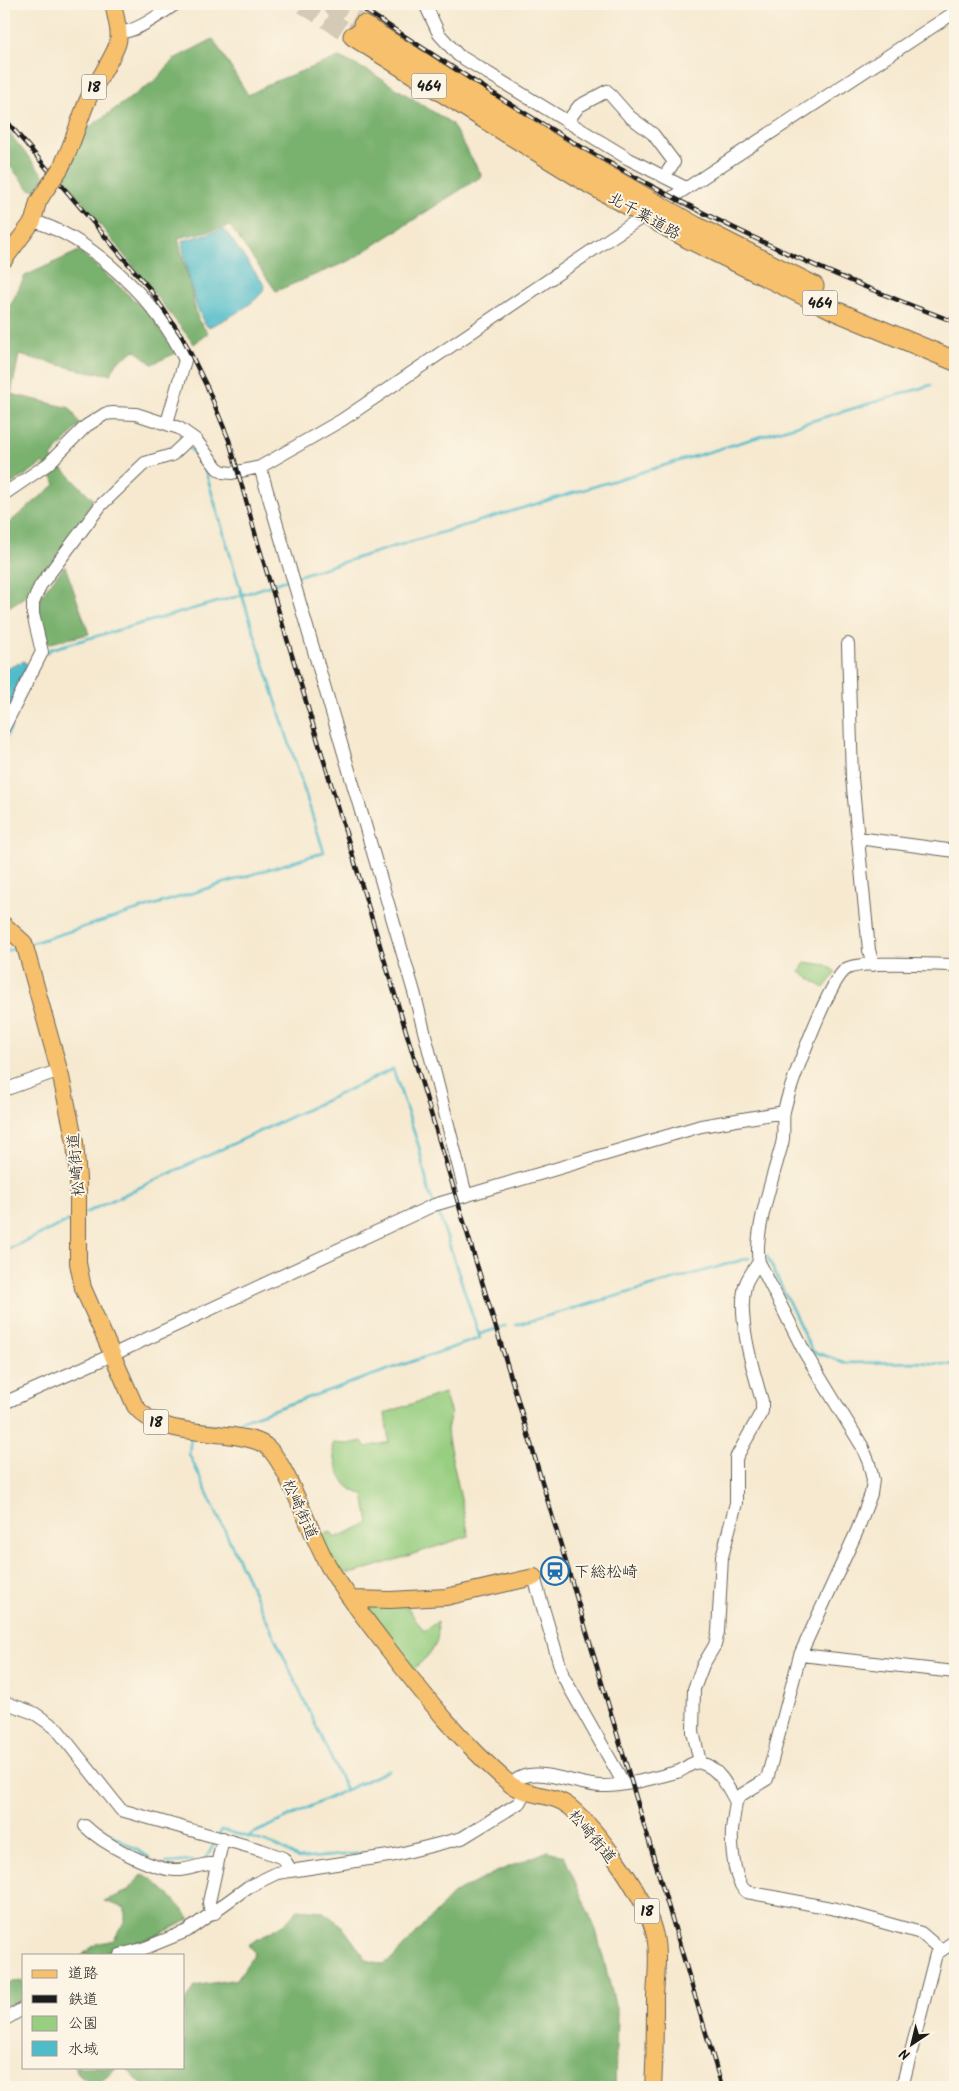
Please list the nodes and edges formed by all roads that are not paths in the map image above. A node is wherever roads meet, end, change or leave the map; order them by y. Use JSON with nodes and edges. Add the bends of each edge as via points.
{"nodes":[{"id":1,"x":114,"y":4,"type":"edge"},
{"id":2,"x":176,"y":4,"type":"edge"},
{"id":3,"x":425,"y":4,"type":"edge"},
{"id":4,"x":955,"y":12,"type":"edge"},
{"id":5,"x":358,"y":30,"type":"tunnel mouth"},
{"id":6,"x":118,"y":32,"type":"junction"},
{"id":7,"x":567,"y":122,"type":"junction"},
{"id":8,"x":664,"y":177,"type":"junction"},
{"id":9,"x":686,"y":188,"type":"junction"},
{"id":10,"x":33,"y":221,"type":"junction"},
{"id":11,"x":693,"y":233,"type":"junction"},
{"id":12,"x":4,"y":260,"type":"edge"},
{"id":13,"x":955,"y":352,"type":"edge"},
{"id":14,"x":955,"y":361,"type":"edge"},
{"id":15,"x":167,"y":423,"type":"junction"},
{"id":16,"x":191,"y":437,"type":"junction"},
{"id":17,"x":260,"y":467,"type":"junction"},
{"id":18,"x":4,"y":494,"type":"edge"},
{"id":19,"x":848,"y":644,"type":"dead end"},
{"id":20,"x":4,"y":727,"type":"edge"},
{"id":21,"x":858,"y":838,"type":"junction"},
{"id":22,"x":955,"y":851,"type":"edge"},
{"id":23,"x":4,"y":925,"type":"edge"},
{"id":24,"x":873,"y":964,"type":"junction"},
{"id":25,"x":955,"y":966,"type":"edge"},
{"id":26,"x":60,"y":1070,"type":"junction"},
{"id":27,"x":4,"y":1090,"type":"edge"},
{"id":28,"x":784,"y":1112,"type":"junction"},
{"id":29,"x":466,"y":1195,"type":"junction"},
{"id":30,"x":759,"y":1262,"type":"junction"},
{"id":31,"x":112,"y":1355,"type":"junction"},
{"id":32,"x":4,"y":1403,"type":"edge"},
{"id":33,"x":534,"y":1577,"type":"joint"},
{"id":34,"x":351,"y":1599,"type":"junction"},
{"id":35,"x":801,"y":1655,"type":"junction"},
{"id":36,"x":955,"y":1672,"type":"edge"},
{"id":37,"x":4,"y":1702,"type":"edge"},
{"id":38,"x":700,"y":1762,"type":"junction"},
{"id":39,"x":624,"y":1784,"type":"junction"},
{"id":40,"x":518,"y":1789,"type":"junction"},
{"id":41,"x":736,"y":1802,"type":"junction"},
{"id":42,"x":85,"y":1826,"type":"dead end"},
{"id":43,"x":223,"y":1838,"type":"junction"},
{"id":44,"x":216,"y":1864,"type":"junction"},
{"id":45,"x":290,"y":1870,"type":"junction"},
{"id":46,"x":215,"y":1913,"type":"junction"},
{"id":47,"x":955,"y":1941,"type":"edge"},
{"id":48,"x":940,"y":1950,"type":"junction"},
{"id":49,"x":123,"y":1954,"type":"edge"},
{"id":50,"x":22,"y":2009,"type":"edge"},
{"id":51,"x":4,"y":2020,"type":"edge"},
{"id":52,"x":653,"y":2087,"type":"edge"},
{"id":53,"x":902,"y":2087,"type":"edge"}],
"edges":[{"from":1,"to":6,"type":"main road","number":"18"},
{"from":2,"to":6,"type":"street","via":[[140,26]]},
{"from":3,"to":7,"type":"street","via":[[439,34],[458,55]]},
{"from":4,"to":9,"type":"street"},
{"from":5,"to":11,"type":"highway","name":"北千葉道路","number":"464","bridge":true,"via":[[511,127],[590,184]]},
{"from":6,"to":10,"type":"main road","number":"18","bridge":true,"via":[[117,46],[90,96],[71,150],[38,202]]},
{"from":7,"to":8,"type":"street"},
{"from":7,"to":8,"type":"street","via":[[579,106],[607,91],[629,116],[653,134],[674,162]]},
{"from":8,"to":9,"type":"street"},
{"from":9,"to":17,"type":"street","via":[[342,420]]},
{"from":10,"to":12,"type":"main road","number":"18"},
{"from":10,"to":15,"type":"street","via":[[75,238],[89,248],[151,306],[179,348],[185,360]]},
{"from":11,"to":13,"type":"highway","name":"北千葉道路","number":"464"},
{"from":11,"to":14,"type":"highway","name":"北千葉道路","number":"464","via":[[838,312]]},
{"from":15,"to":16,"type":"street"},
{"from":15,"to":18,"type":"street","via":[[129,414],[105,414],[86,426],[48,464]]},
{"from":16,"to":17,"type":"street","via":[[223,472]]},
{"from":16,"to":20,"type":"street","via":[[172,455],[145,463],[101,505],[40,586],[33,602],[33,614],[42,652]]},
{"from":17,"to":29,"type":"street","via":[[414,992]]},
{"from":19,"to":21,"type":"street","via":[[852,778]]},
{"from":21,"to":22,"type":"street"},
{"from":21,"to":24,"type":"street"},
{"from":23,"to":26,"type":"main road","name":"松崎街道","number":"18","via":[[24,943]]},
{"from":24,"to":25,"type":"street"},
{"from":24,"to":28,"type":"street","via":[[847,969],[834,985],[812,1032]]},
{"from":26,"to":27,"type":"street"},
{"from":26,"to":31,"type":"main road","name":"松崎街道","number":"18","via":[[75,1142],[80,1275]]},
{"from":28,"to":29,"type":"street","via":[[701,1126]]},
{"from":28,"to":30,"type":"street","via":[[784,1137],[760,1229]]},
{"from":29,"to":31,"type":"street","via":[[425,1209]]},
{"from":30,"to":35,"type":"street","via":[[805,1353],[862,1446],[872,1473],[871,1494],[857,1531]]},
{"from":30,"to":38,"type":"street","via":[[745,1285],[744,1323],[762,1411],[736,1458],[736,1503],[722,1557],[718,1632],[694,1689],[692,1716]]},
{"from":31,"to":32,"type":"street"},
{"from":31,"to":34,"type":"main road","name":"松崎街道","number":"18","via":[[135,1406],[147,1418],[168,1426],[248,1438],[272,1452],[285,1473],[318,1547]]},
{"from":33,"to":34,"type":"main road","via":[[446,1597]]},
{"from":33,"to":39,"type":"street","via":[[563,1676]]},
{"from":34,"to":40,"type":"main road","name":"松崎街道","number":"18","via":[[440,1715]]},
{"from":35,"to":36,"type":"street"},
{"from":35,"to":41,"type":"street","via":[[767,1779],[741,1795]]},
{"from":37,"to":43,"type":"street","via":[[34,1713],[56,1728],[121,1810]]},
{"from":38,"to":39,"type":"street","via":[[680,1771]]},
{"from":38,"to":41,"type":"street","via":[[714,1769]]},
{"from":39,"to":40,"type":"street","via":[[592,1785],[535,1775],[520,1777]]},
{"from":40,"to":45,"type":"street","via":[[519,1803],[477,1830],[450,1842],[363,1861]]},
{"from":40,"to":52,"type":"main road","name":"松崎街道","number":"18","via":[[558,1799],[578,1815],[611,1854],[649,1915],[657,1949]]},
{"from":41,"to":48,"type":"street","via":[[732,1823],[733,1849],[738,1883],[747,1892],[836,1909],[920,1933]]},
{"from":42,"to":44,"type":"street","via":[[112,1845],[167,1869]]},
{"from":43,"to":44,"type":"street"},
{"from":43,"to":45,"type":"street","via":[[283,1858]]},
{"from":44,"to":46,"type":"street","via":[[209,1902]]},
{"from":45,"to":46,"type":"street","via":[[263,1878]]},
{"from":46,"to":49,"type":"street","via":[[168,1939]]},
{"from":47,"to":48,"type":"street"},
{"from":48,"to":53,"type":"street","via":[[934,1961]]},
{"from":50,"to":51,"type":"street"}]}
